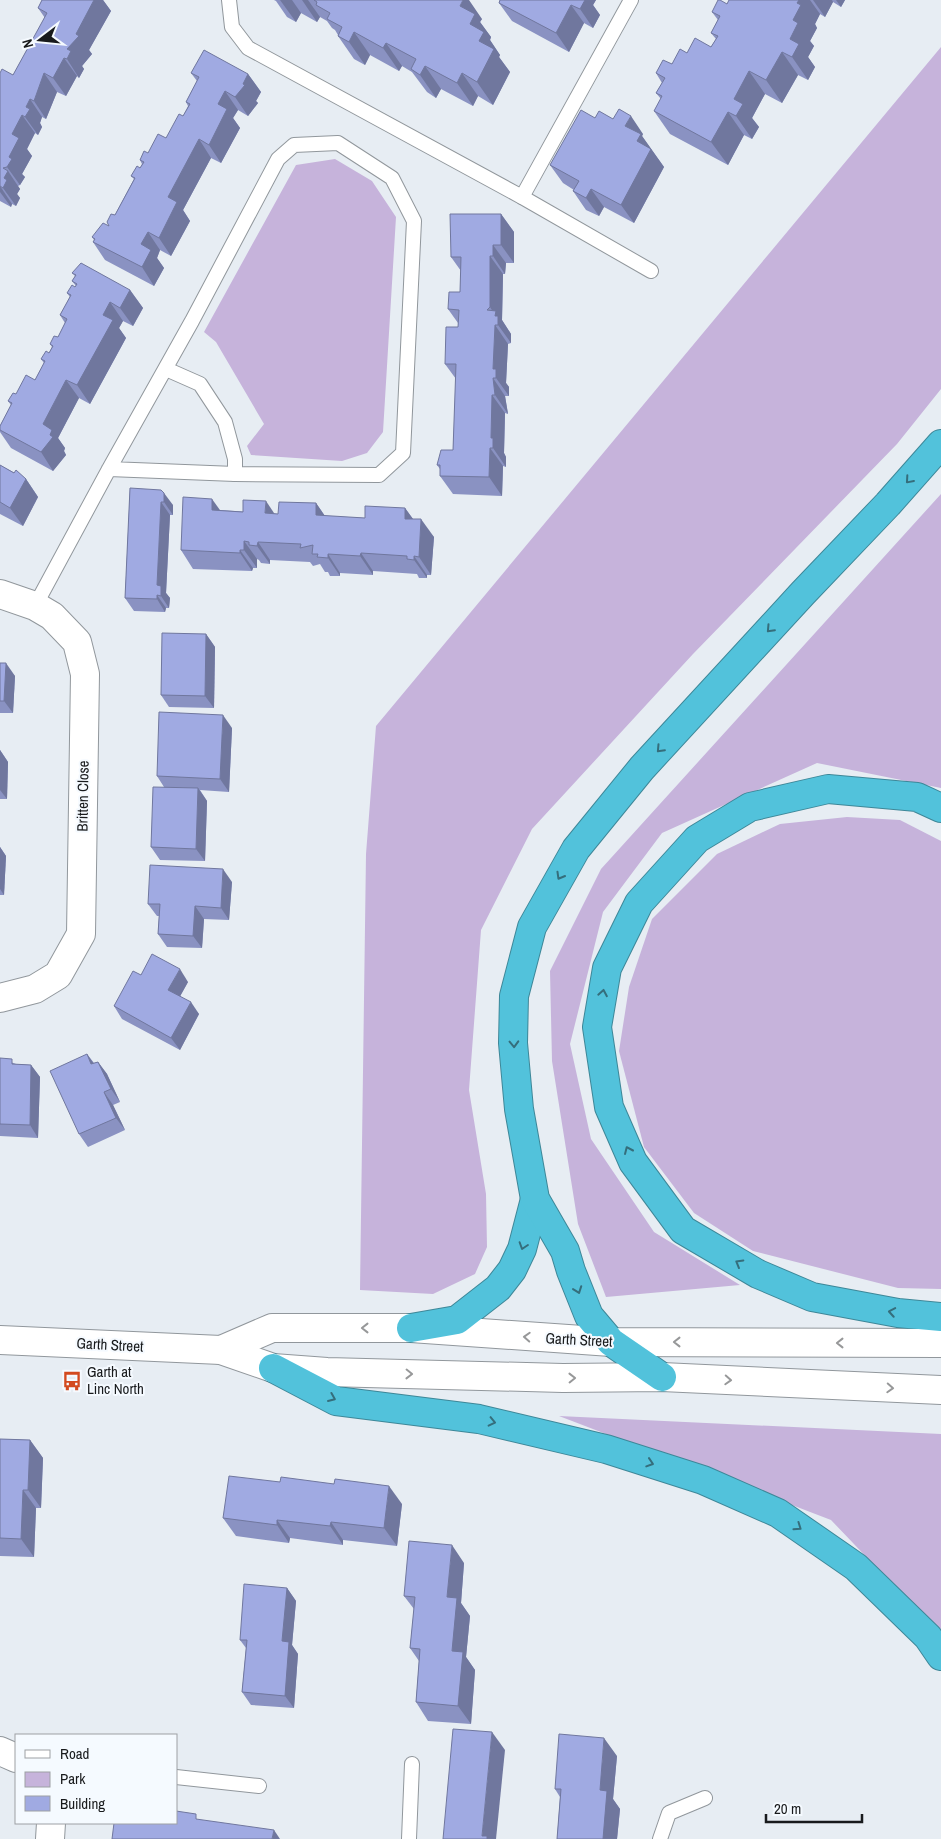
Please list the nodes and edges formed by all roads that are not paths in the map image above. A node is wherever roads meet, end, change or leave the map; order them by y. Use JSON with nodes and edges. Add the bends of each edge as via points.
{"nodes":[{"id":1,"x":229,"y":0,"type":"edge"},
{"id":2,"x":631,"y":0,"type":"edge"},
{"id":3,"x":522,"y":197,"type":"junction"},
{"id":4,"x":651,"y":271,"type":"dead end"},
{"id":5,"x":166,"y":369,"type":"junction"},
{"id":6,"x":941,"y":444,"type":"edge"},
{"id":7,"x":109,"y":469,"type":"junction"},
{"id":8,"x":235,"y":474,"type":"junction"},
{"id":9,"x":0,"y":594,"type":"edge"},
{"id":10,"x":35,"y":606,"type":"junction"},
{"id":11,"x":941,"y":808,"type":"edge"},
{"id":12,"x":0,"y":998,"type":"edge"},
{"id":13,"x":536,"y":1199,"type":"junction"},
{"id":14,"x":941,"y":1316,"type":"edge"},
{"id":15,"x":411,"y":1328,"type":"junction"},
{"id":16,"x":0,"y":1340,"type":"edge"},
{"id":17,"x":611,"y":1342,"type":"junction"},
{"id":18,"x":941,"y":1343,"type":"edge"},
{"id":19,"x":221,"y":1350,"type":"junction"},
{"id":20,"x":273,"y":1368,"type":"junction"},
{"id":21,"x":662,"y":1377,"type":"junction"},
{"id":22,"x":941,"y":1390,"type":"edge"},
{"id":23,"x":941,"y":1656,"type":"edge"},
{"id":24,"x":0,"y":1751,"type":"edge"},
{"id":25,"x":15,"y":1758,"type":"edge"},
{"id":26,"x":412,"y":1764,"type":"dead end"},
{"id":27,"x":178,"y":1778,"type":"edge"},
{"id":28,"x":259,"y":1786,"type":"dead end"},
{"id":29,"x":705,"y":1798,"type":"dead end"},
{"id":30,"x":51,"y":1824,"type":"edge"},
{"id":31,"x":50,"y":1839,"type":"edge"},
{"id":32,"x":409,"y":1839,"type":"edge"},
{"id":33,"x":660,"y":1839,"type":"edge"}],
"edges":[{"from":1,"to":3,"type":"lane","via":[[232,27],[248,48]]},
{"from":2,"to":3,"type":"lane"},
{"from":3,"to":4,"type":"lane"},
{"from":5,"to":7,"type":"lane"},
{"from":5,"to":8,"type":"lane","via":[[200,384],[225,422],[235,459]]},
{"from":5,"to":8,"type":"lane","via":[[278,159],[294,145],[338,142],[392,178],[414,221],[403,453],[379,475]]},
{"from":6,"to":13,"type":"highway","one_way":true,"via":[[642,768],[576,849],[532,927],[514,996],[513,1043],[519,1109]]},
{"from":7,"to":8,"type":"lane"},
{"from":7,"to":10,"type":"lane"},
{"from":9,"to":10,"type":"main road","name":"Britten Close"},
{"from":10,"to":12,"type":"main road","name":"Britten Close","via":[[52,616],[77,642],[85,674],[81,934],[58,975],[35,989]]},
{"from":14,"to":11,"type":"highway","one_way":true,"via":[[898,1313],[812,1297],[758,1274],[683,1230],[633,1162],[609,1107],[597,1028],[607,968],[639,903],[697,838],[750,807],[828,789],[917,797]]},
{"from":13,"to":15,"type":"highway","one_way":true,"via":[[522,1249],[498,1288],[456,1320]]},
{"from":13,"to":17,"type":"highway","one_way":true,"via":[[566,1251],[589,1316]]},
{"from":17,"to":15,"type":"main road","name":"Garth Street","one_way":true},
{"from":15,"to":19,"type":"main road","name":"Garth Street","one_way":true,"via":[[272,1328]]},
{"from":16,"to":19,"type":"main road","name":"Garth Street"},
{"from":18,"to":17,"type":"main road","name":"Garth Street","one_way":true},
{"from":17,"to":21,"type":"highway"},
{"from":19,"to":20,"type":"main road","name":"Garth Street"},
{"from":20,"to":21,"type":"main road","name":"Garth Street","one_way":true,"via":[[563,1378]]},
{"from":20,"to":23,"type":"highway","one_way":true,"via":[[336,1401],[480,1419],[606,1449],[703,1480],[778,1513],[856,1567],[928,1636]]},
{"from":21,"to":22,"type":"main road","name":"Garth Street","one_way":true},
{"from":24,"to":25,"type":"main road"},
{"from":26,"to":32,"type":"lane"},
{"from":27,"to":28,"type":"lane"},
{"from":29,"to":33,"type":"lane","via":[[669,1813]]},
{"from":30,"to":31,"type":"main road"}]}
